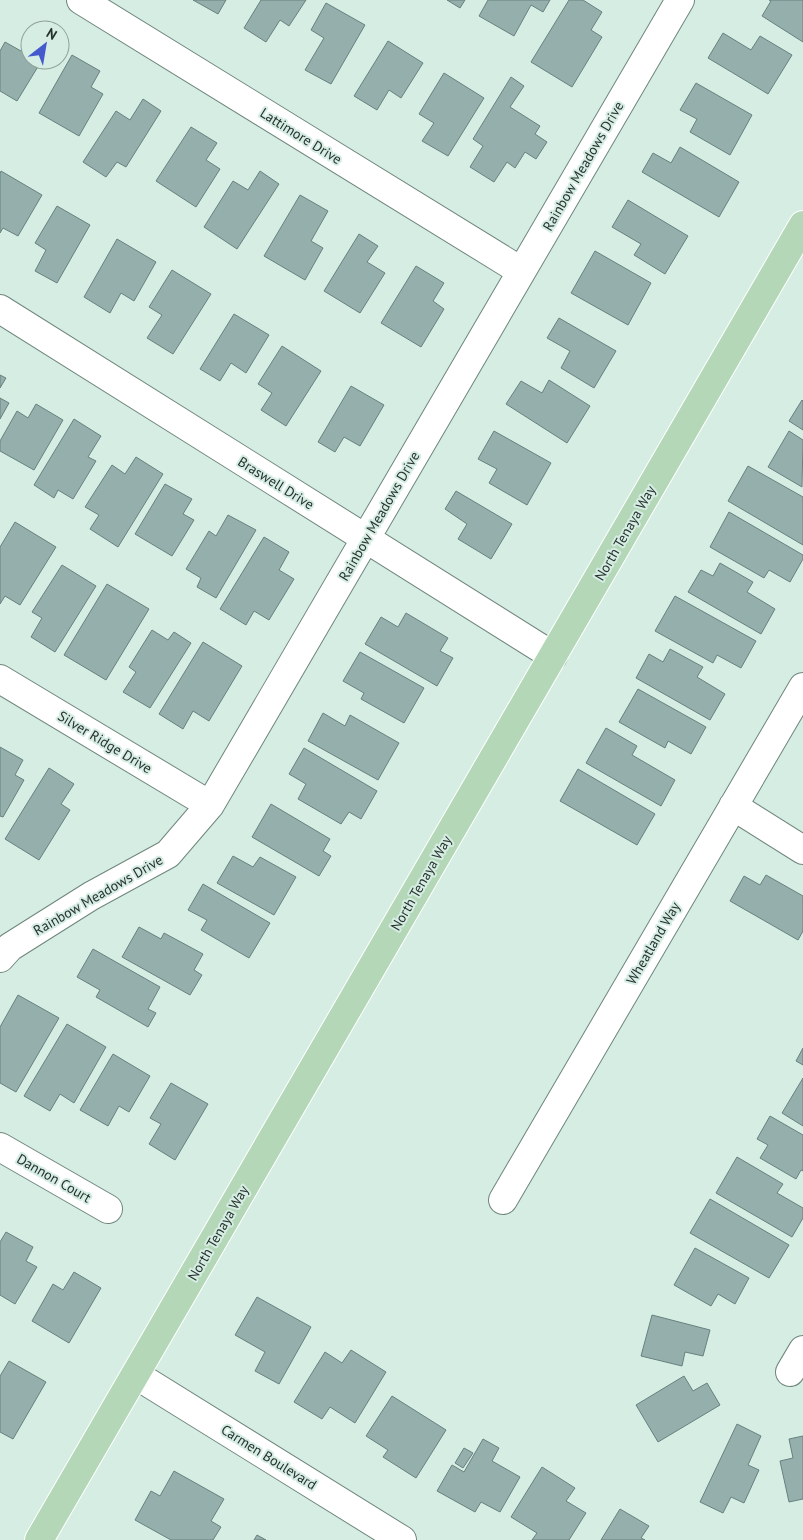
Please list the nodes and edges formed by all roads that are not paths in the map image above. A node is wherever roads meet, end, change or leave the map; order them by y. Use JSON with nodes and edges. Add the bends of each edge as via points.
{"nodes":[{"id":1,"x":81,"y":0,"type":"edge"},
{"id":2,"x":680,"y":0,"type":"edge"},
{"id":3,"x":803,"y":225,"type":"edge"},
{"id":4,"x":522,"y":271,"type":"junction"},
{"id":5,"x":0,"y":309,"type":"edge"},
{"id":6,"x":365,"y":539,"type":"junction"},
{"id":7,"x":553,"y":656,"type":"junction"},
{"id":8,"x":0,"y":679,"type":"edge"},
{"id":9,"x":803,"y":687,"type":"edge"},
{"id":10,"x":210,"y":805,"type":"junction"},
{"id":11,"x":733,"y":806,"type":"junction"},
{"id":12,"x":803,"y":850,"type":"edge"},
{"id":13,"x":0,"y":958,"type":"edge"},
{"id":14,"x":0,"y":1147,"type":"edge"},
{"id":15,"x":503,"y":1200,"type":"dead end"},
{"id":16,"x":108,"y":1209,"type":"dead end"},
{"id":17,"x":136,"y":1375,"type":"junction"},
{"id":18,"x":39,"y":1540,"type":"edge"},
{"id":19,"x":402,"y":1540,"type":"edge"}],
"edges":[{"from":1,"to":4,"type":"street","name":"Lattimore Drive"},
{"from":2,"to":4,"type":"street","name":"Rainbow Meadows Drive"},
{"from":3,"to":7,"type":"main road","name":"North Tenaya Way"},
{"from":4,"to":6,"type":"street","name":"Rainbow Meadows Drive"},
{"from":5,"to":6,"type":"street","name":"Braswell Drive"},
{"from":6,"to":7,"type":"street","name":"Braswell Drive"},
{"from":6,"to":10,"type":"street","name":"Rainbow Meadows Drive"},
{"from":7,"to":17,"type":"main road","name":"North Tenaya Way"},
{"from":8,"to":10,"type":"street","name":"Silver Ridge Drive"},
{"from":9,"to":11,"type":"street","name":"Wheatland Way"},
{"from":10,"to":13,"type":"street","name":"Rainbow Meadows Drive","via":[[168,854],[67,911],[10,947]]},
{"from":11,"to":12,"type":"street"},
{"from":11,"to":15,"type":"street","name":"Wheatland Way"},
{"from":14,"to":16,"type":"street","name":"Dannon Court"},
{"from":17,"to":18,"type":"main road","name":"North Tenaya Way"},
{"from":17,"to":19,"type":"street","name":"Carmen Boulevard"}]}
